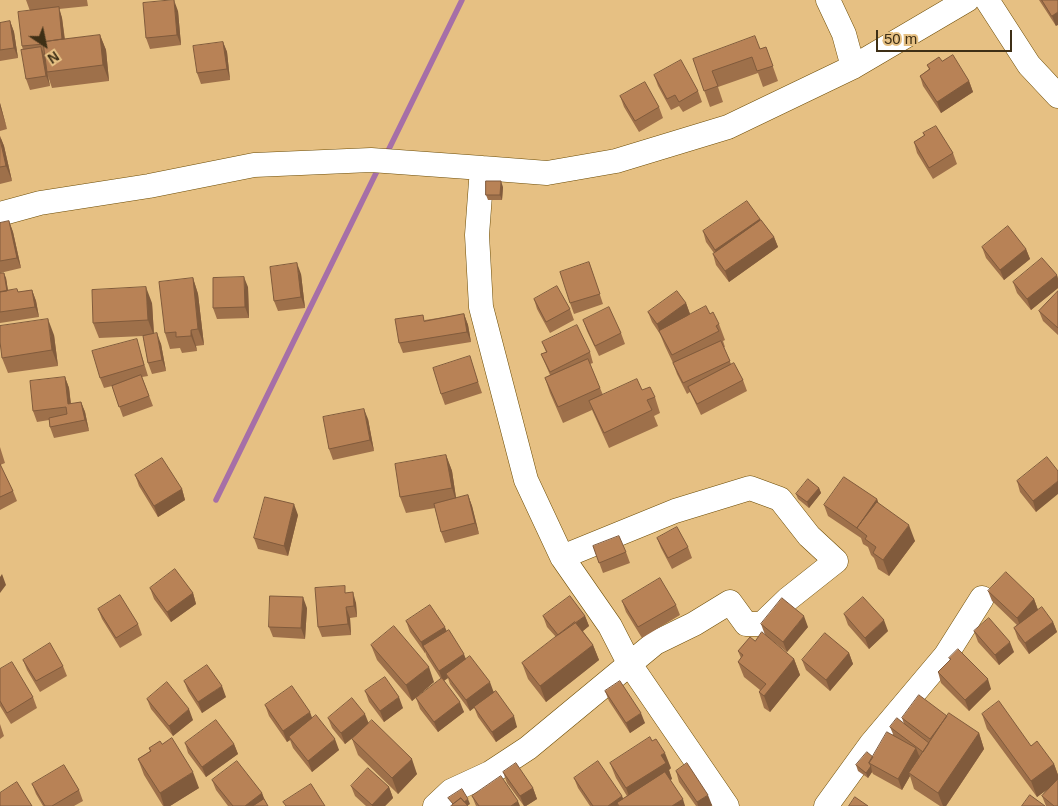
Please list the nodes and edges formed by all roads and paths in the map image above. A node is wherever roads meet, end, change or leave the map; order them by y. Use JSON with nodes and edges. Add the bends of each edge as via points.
{"nodes":[{"id":1,"x":828,"y":0,"type":"edge"},
{"id":2,"x":967,"y":0,"type":"edge"},
{"id":3,"x":987,"y":0,"type":"edge"},
{"id":4,"x":853,"y":67,"type":"junction"},
{"id":5,"x":1058,"y":96,"type":"edge"},
{"id":6,"x":482,"y":168,"type":"junction"},
{"id":7,"x":0,"y":214,"type":"edge"},
{"id":8,"x":562,"y":557,"type":"junction"},
{"id":9,"x":982,"y":598,"type":"dead end"},
{"id":10,"x":629,"y":664,"type":"junction"},
{"id":11,"x":435,"y":806,"type":"edge"},
{"id":12,"x":727,"y":806,"type":"edge"},
{"id":13,"x":826,"y":806,"type":"edge"}],
"edges":[{"from":1,"to":4,"type":"street","via":[[844,34]]},
{"from":2,"to":4,"type":"street"},
{"from":3,"to":5,"type":"street","via":[[1029,65]]},
{"from":4,"to":6,"type":"street","via":[[728,127],[616,161],[547,173]]},
{"from":6,"to":7,"type":"street","via":[[372,160],[254,165],[40,203]]},
{"from":6,"to":8,"type":"street","via":[[477,235],[481,307],[526,480]]},
{"from":8,"to":10,"type":"street","via":[[610,626]]},
{"from":8,"to":10,"type":"street","via":[[674,511],[750,488],[780,499],[809,536],[836,561],[762,624],[746,624],[730,602],[656,643]]},
{"from":9,"to":13,"type":"street","via":[[946,655],[871,744]]},
{"from":10,"to":11,"type":"street","via":[[528,748],[490,773],[451,791]]},
{"from":10,"to":12,"type":"street"}]}
